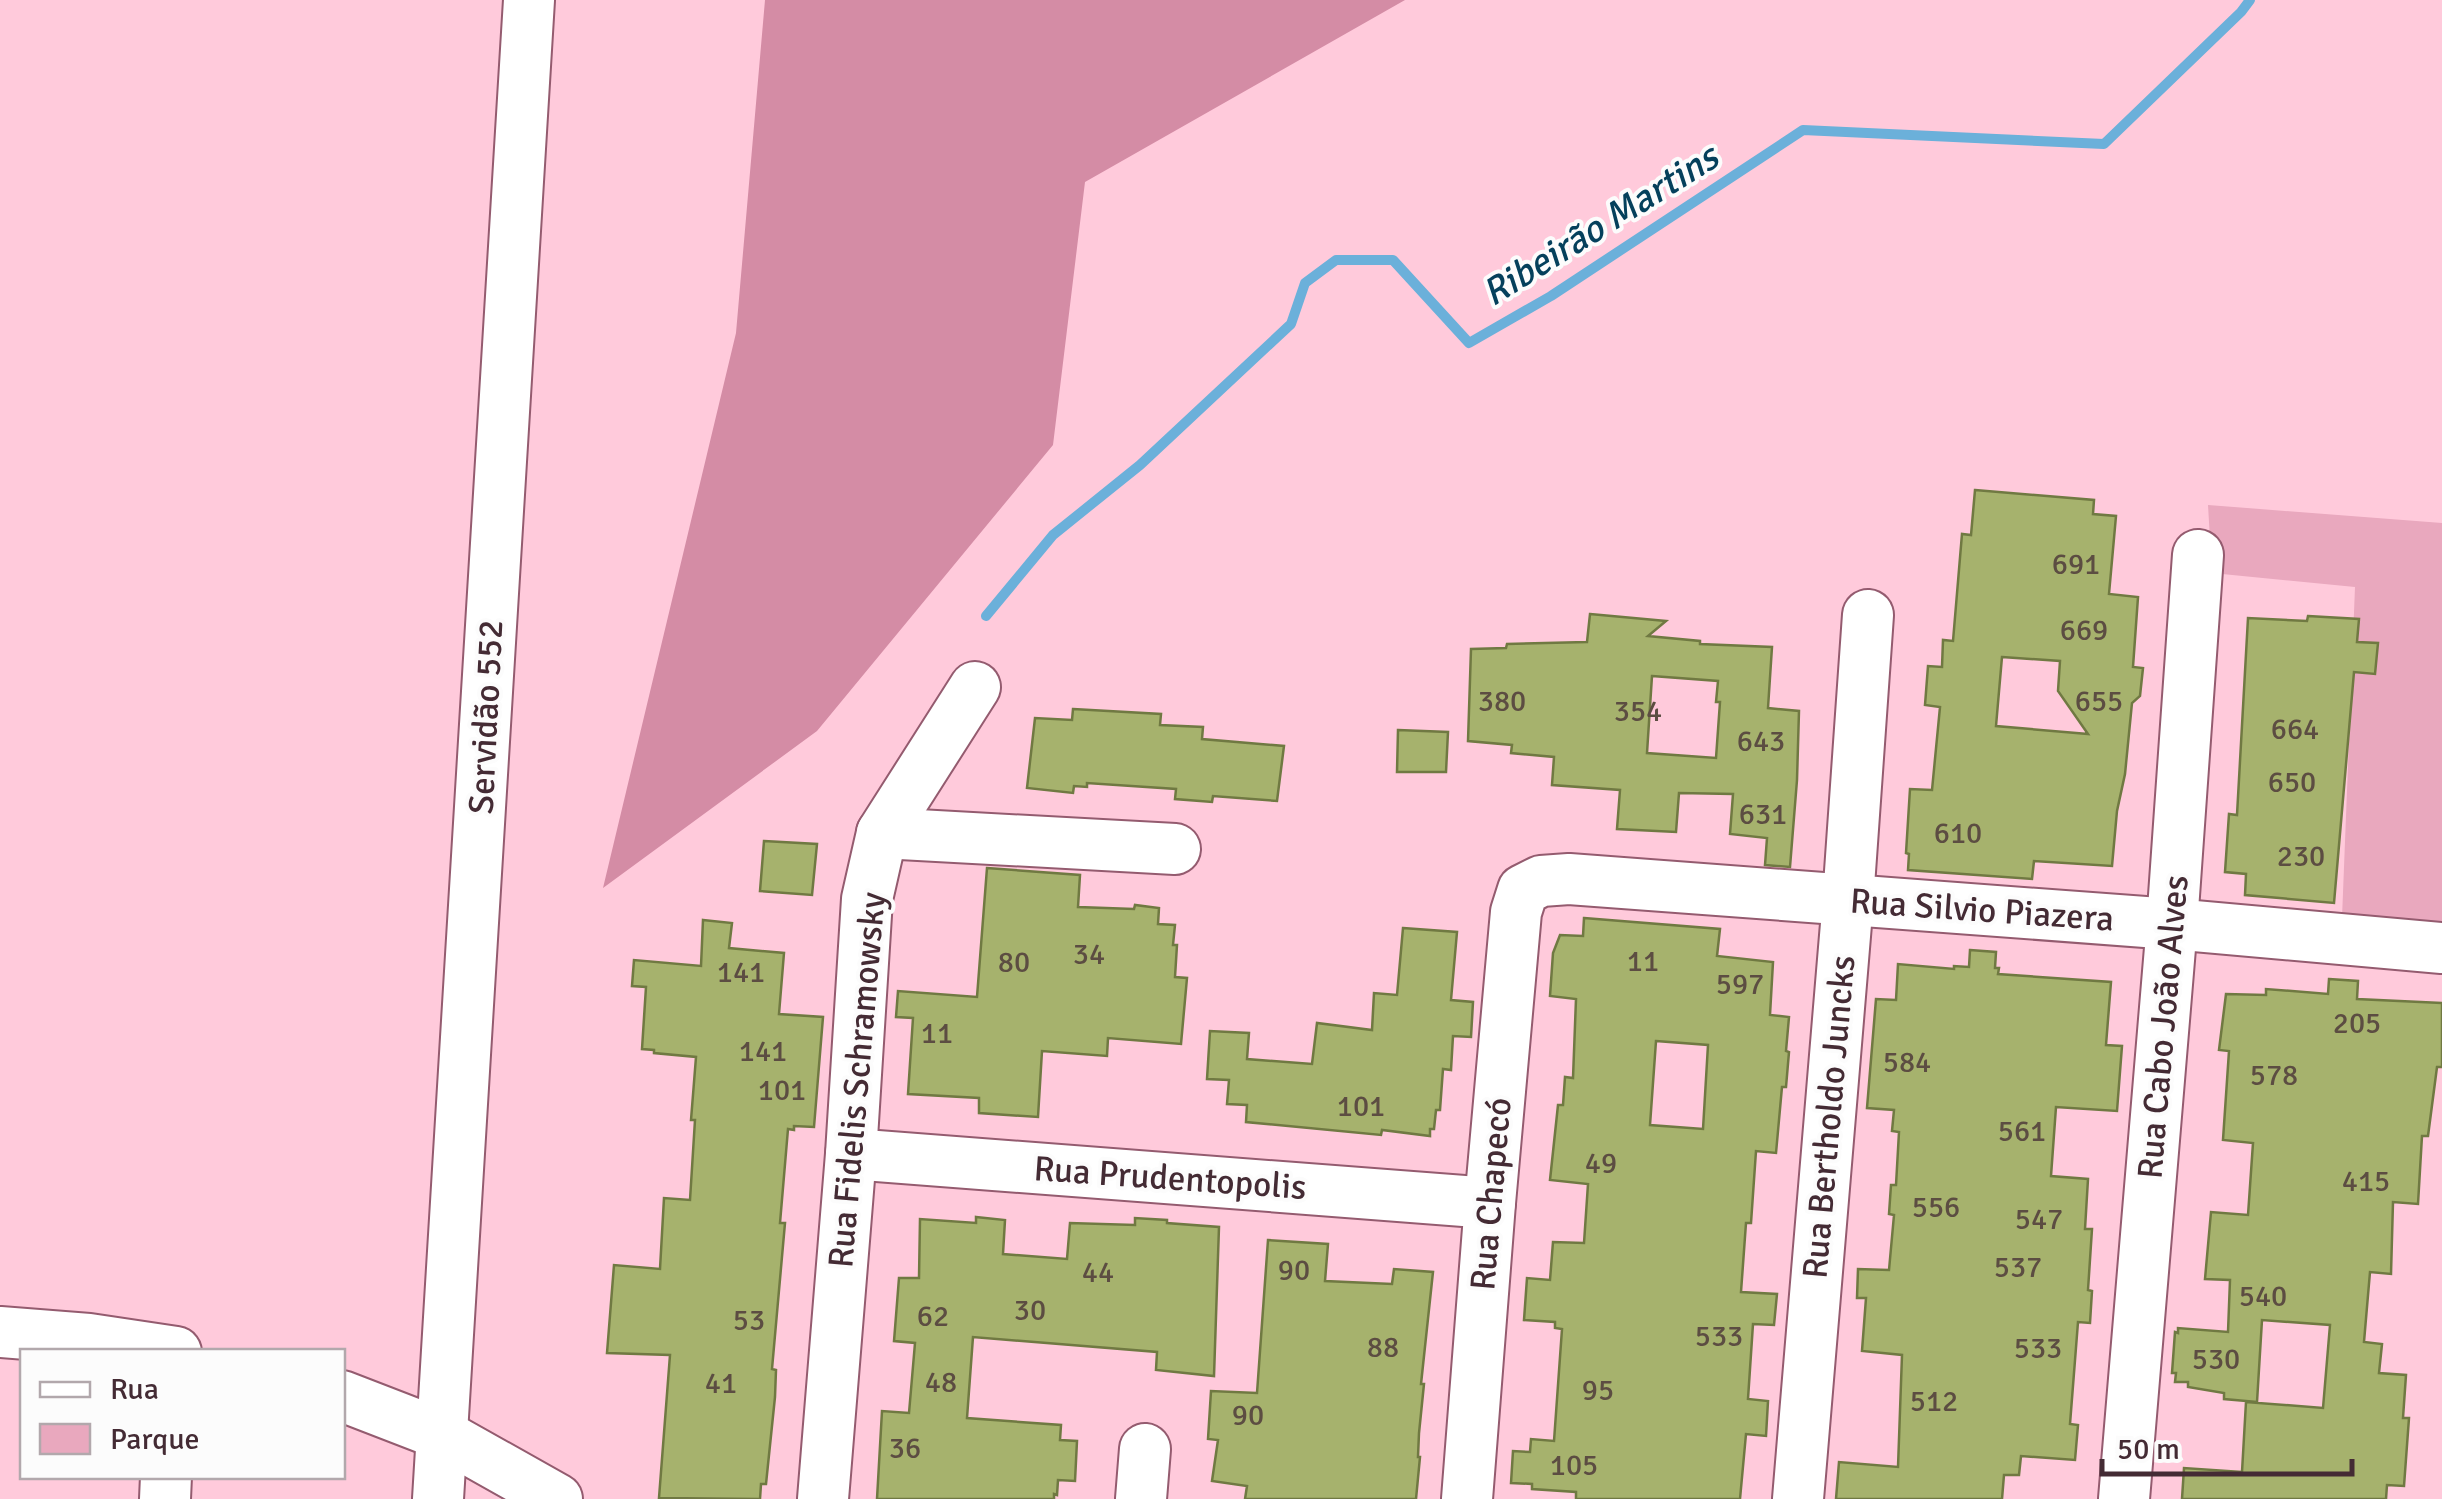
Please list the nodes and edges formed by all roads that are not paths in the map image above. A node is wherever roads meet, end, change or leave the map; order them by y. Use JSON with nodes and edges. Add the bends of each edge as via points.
{"nodes":[{"id":1,"x":529,"y":0,"type":"edge"},
{"id":2,"x":2198,"y":556,"type":"dead end"},
{"id":3,"x":1868,"y":615,"type":"dead end"},
{"id":4,"x":975,"y":688,"type":"dead end"},
{"id":5,"x":882,"y":833,"type":"junction"},
{"id":6,"x":1175,"y":849,"type":"dead end"},
{"id":7,"x":1523,"y":890,"type":"joint"},
{"id":8,"x":1848,"y":900,"type":"junction"},
{"id":9,"x":2172,"y":924,"type":"junction"},
{"id":10,"x":2442,"y":948,"type":"edge"},
{"id":11,"x":851,"y":1154,"type":"junction"},
{"id":12,"x":1490,"y":1204,"type":"junction"},
{"id":13,"x":0,"y":1332,"type":"edge"},
{"id":14,"x":162,"y":1349,"type":"edge"},
{"id":15,"x":345,"y":1397,"type":"edge"},
{"id":16,"x":442,"y":1435,"type":"junction"},
{"id":17,"x":1145,"y":1449,"type":"dead end"},
{"id":18,"x":438,"y":1499,"type":"edge"},
{"id":19,"x":558,"y":1499,"type":"edge"},
{"id":20,"x":823,"y":1499,"type":"edge"},
{"id":21,"x":1141,"y":1499,"type":"edge"},
{"id":22,"x":1468,"y":1499,"type":"edge"},
{"id":23,"x":1798,"y":1499,"type":"edge"},
{"id":24,"x":2124,"y":1499,"type":"edge"}],
"edges":[{"from":1,"to":16,"type":"street","name":"Servidão 552"},
{"from":2,"to":9,"type":"street","name":"Rua Cabo João Alves"},
{"from":3,"to":8,"type":"street","name":"Rua Bertholdo Juncks"},
{"from":4,"to":5,"type":"street","name":"Rua Fidelis Schramowsky"},
{"from":5,"to":6,"type":"street"},
{"from":5,"to":11,"type":"street","name":"Rua Fidelis Schramowsky","via":[[867,899]]},
{"from":7,"to":8,"type":"street","name":"Rua Silvio Piazera","via":[[1569,879]]},
{"from":7,"to":12,"type":"street","name":"Rua Chapecó"},
{"from":8,"to":9,"type":"street","name":"Rua Silvio Piazera"},
{"from":8,"to":23,"type":"street","name":"Rua Bertholdo Juncks"},
{"from":9,"to":10,"type":"street","name":"Rua Silvio Piazera"},
{"from":9,"to":24,"type":"street","name":"Rua Cabo João Alves"},
{"from":11,"to":12,"type":"street","name":"Rua Prudentopolis"},
{"from":11,"to":20,"type":"street","name":"Rua Fidelis Schramowsky"},
{"from":12,"to":22,"type":"street","name":"Rua Chapecó"},
{"from":13,"to":14,"type":"street"},
{"from":15,"to":16,"type":"street"},
{"from":16,"to":18,"type":"street","name":"Servidão 552"},
{"from":16,"to":19,"type":"street"},
{"from":17,"to":21,"type":"street"}]}
